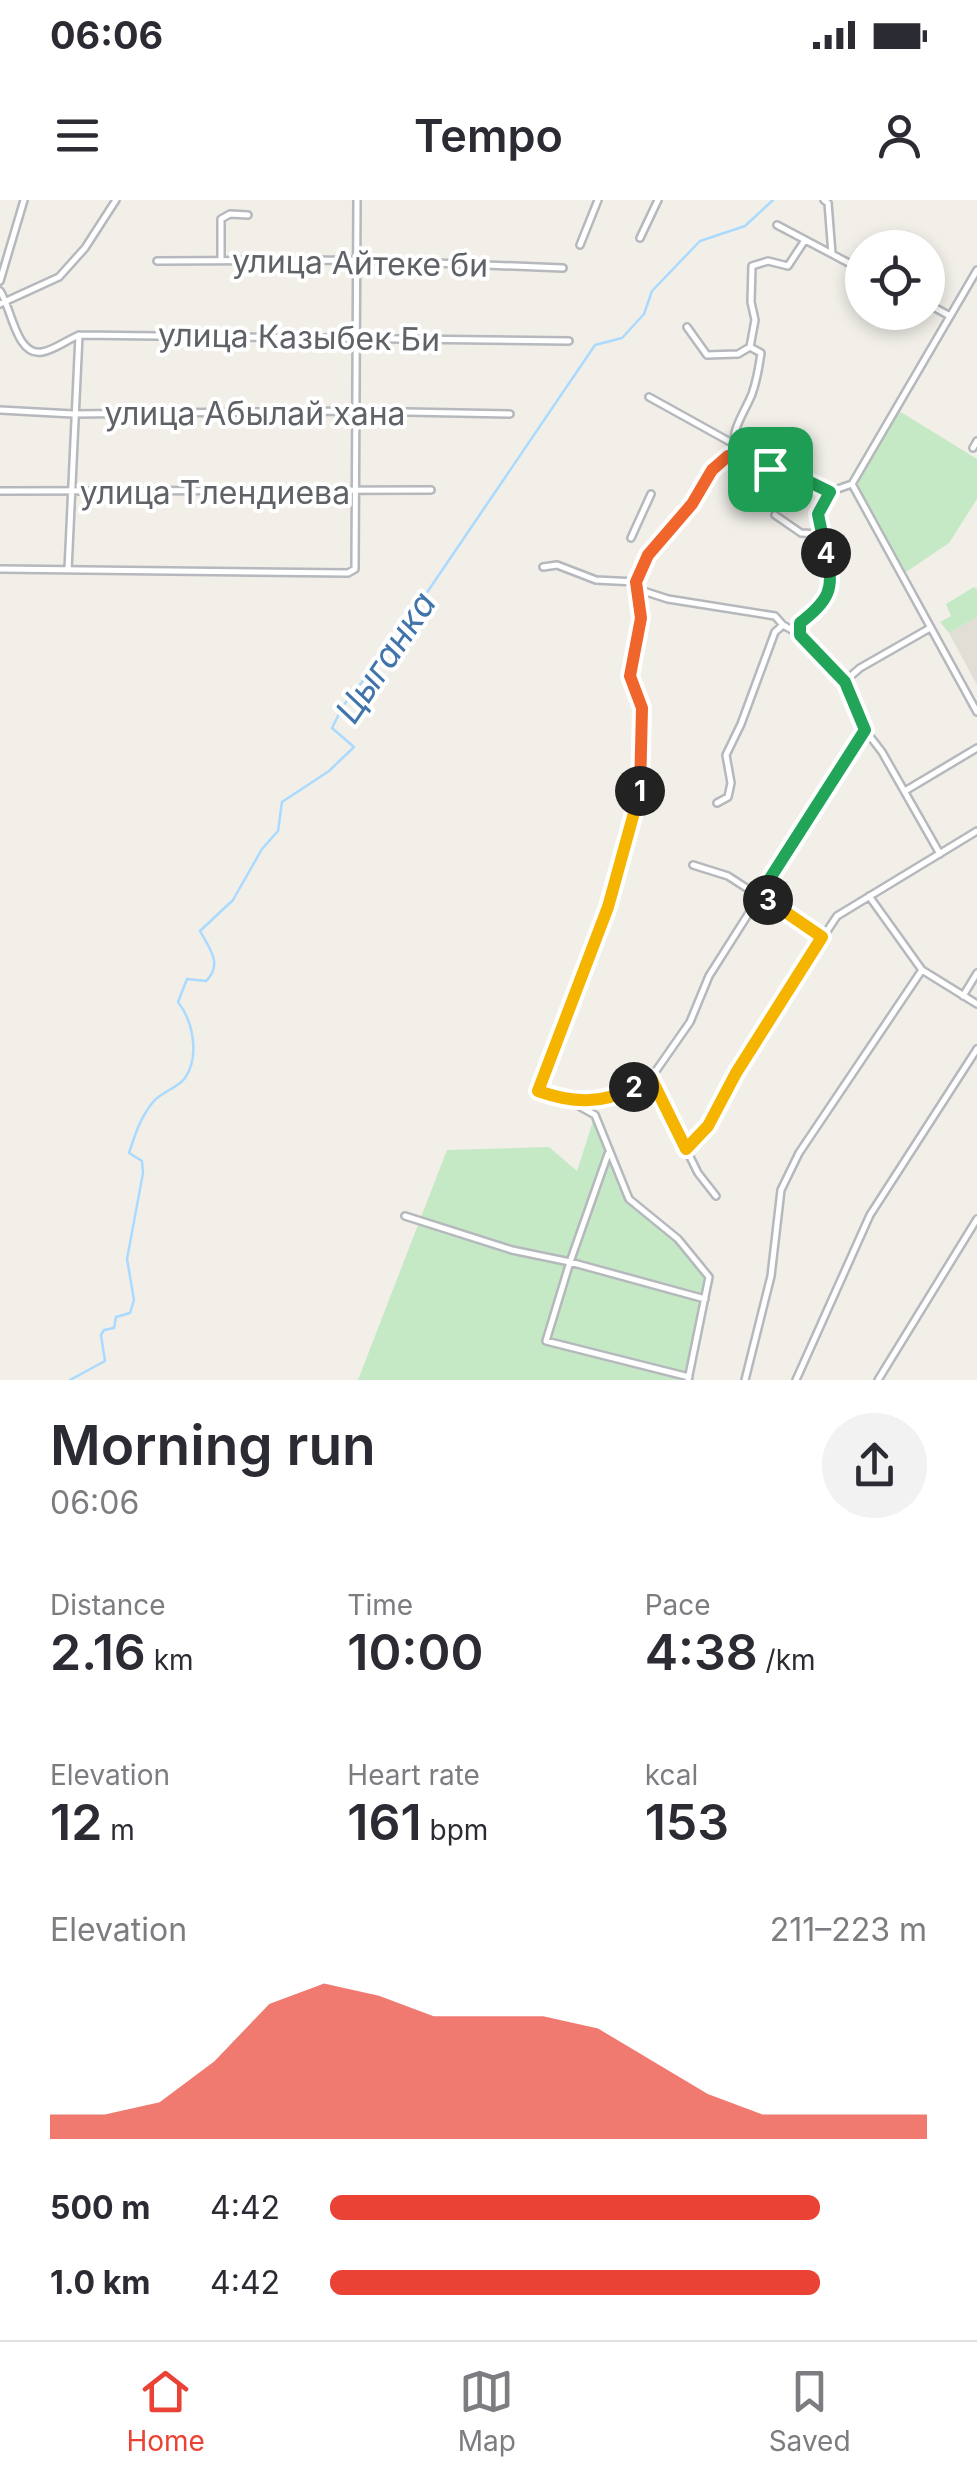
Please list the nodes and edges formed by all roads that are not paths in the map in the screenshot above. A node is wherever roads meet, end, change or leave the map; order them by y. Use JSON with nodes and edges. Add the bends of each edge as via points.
{"nodes":[{"id":1,"x":24,"y":200,"type":"edge"},
{"id":2,"x":116,"y":200,"type":"edge"},
{"id":3,"x":357,"y":200,"type":"edge"},
{"id":4,"x":598,"y":200,"type":"edge"},
{"id":5,"x":658,"y":200,"type":"edge"},
{"id":6,"x":824,"y":200,"type":"edge"},
{"id":7,"x":248,"y":215,"type":"dead end"},
{"id":8,"x":777,"y":225,"type":"dead end"},
{"id":9,"x":640,"y":238,"type":"dead end"},
{"id":10,"x":805,"y":240,"type":"junction"},
{"id":11,"x":580,"y":245,"type":"dead end"},
{"id":12,"x":832,"y":254,"type":"junction"},
{"id":13,"x":221,"y":260,"type":"junction"},
{"id":14,"x":359,"y":260,"type":"junction"},
{"id":15,"x":156,"y":261,"type":"dead end"},
{"id":16,"x":845,"y":261,"type":"edge"},
{"id":17,"x":562,"y":268,"type":"dead end"},
{"id":18,"x":977,"y":270,"type":"edge"},
{"id":19,"x":0,"y":281,"type":"edge"},
{"id":20,"x":0,"y":291,"type":"edge"},
{"id":21,"x":3,"y":302,"type":"edge"},
{"id":22,"x":945,"y":313,"type":"edge"},
{"id":23,"x":950,"y":316,"type":"junction"},
{"id":24,"x":687,"y":326,"type":"dead end"},
{"id":25,"x":78,"y":335,"type":"junction"},
{"id":26,"x":359,"y":336,"type":"junction"},
{"id":27,"x":569,"y":341,"type":"dead end"},
{"id":28,"x":750,"y":347,"type":"junction"},
{"id":29,"x":649,"y":397,"type":"dead end"},
{"id":30,"x":0,"y":410,"type":"edge"},
{"id":31,"x":356,"y":410,"type":"junction"},
{"id":32,"x":74,"y":414,"type":"junction"},
{"id":33,"x":510,"y":414,"type":"dead end"},
{"id":34,"x":977,"y":441,"type":"edge"},
{"id":35,"x":732,"y":443,"type":"junction"},
{"id":36,"x":973,"y":448,"type":"dead end"},
{"id":37,"x":735,"y":456,"type":"junction"},
{"id":38,"x":852,"y":484,"type":"junction"},
{"id":39,"x":431,"y":490,"type":"dead end"},
{"id":40,"x":0,"y":491,"type":"edge"},
{"id":41,"x":74,"y":492,"type":"junction"},
{"id":42,"x":355,"y":492,"type":"junction"},
{"id":43,"x":830,"y":492,"type":"junction"},
{"id":44,"x":651,"y":494,"type":"dead end"},
{"id":45,"x":774,"y":515,"type":"dead end"},
{"id":46,"x":820,"y":534,"type":"junction"},
{"id":47,"x":631,"y":538,"type":"dead end"},
{"id":48,"x":543,"y":567,"type":"dead end"},
{"id":49,"x":0,"y":568,"type":"edge"},
{"id":50,"x":68,"y":570,"type":"junction"},
{"id":51,"x":636,"y":586,"type":"junction"},
{"id":52,"x":800,"y":623,"type":"junction"},
{"id":53,"x":786,"y":627,"type":"junction"},
{"id":54,"x":930,"y":628,"type":"junction"},
{"id":55,"x":800,"y":635,"type":"junction"},
{"id":56,"x":845,"y":682,"type":"junction"},
{"id":57,"x":977,"y":712,"type":"edge"},
{"id":58,"x":865,"y":730,"type":"junction"},
{"id":59,"x":977,"y":748,"type":"edge"},
{"id":60,"x":905,"y":792,"type":"junction"},
{"id":61,"x":717,"y":803,"type":"dead end"},
{"id":62,"x":977,"y":831,"type":"edge"},
{"id":63,"x":940,"y":854,"type":"junction"},
{"id":64,"x":693,"y":865,"type":"dead end"},
{"id":65,"x":760,"y":894,"type":"junction"},
{"id":66,"x":869,"y":896,"type":"junction"},
{"id":67,"x":822,"y":937,"type":"junction"},
{"id":68,"x":922,"y":970,"type":"junction"},
{"id":69,"x":977,"y":973,"type":"edge"},
{"id":70,"x":963,"y":996,"type":"junction"},
{"id":71,"x":977,"y":1004,"type":"edge"},
{"id":72,"x":977,"y":1049,"type":"edge"},
{"id":73,"x":651,"y":1078,"type":"junction"},
{"id":74,"x":568,"y":1100,"type":"junction"},
{"id":75,"x":686,"y":1149,"type":"junction"},
{"id":76,"x":608,"y":1152,"type":"junction"},
{"id":77,"x":716,"y":1196,"type":"dead end"},
{"id":78,"x":406,"y":1216,"type":"dead end"},
{"id":79,"x":977,"y":1218,"type":"edge"},
{"id":80,"x":570,"y":1262,"type":"junction"},
{"id":81,"x":704,"y":1299,"type":"junction"},
{"id":82,"x":688,"y":1379,"type":"edge"},
{"id":83,"x":745,"y":1380,"type":"edge"},
{"id":84,"x":796,"y":1380,"type":"edge"},
{"id":85,"x":878,"y":1380,"type":"edge"}],
"edges":[{"from":1,"to":19,"type":"street"},
{"from":2,"to":21,"type":"street","via":[[59,277]]},
{"from":3,"to":14,"type":"street"},
{"from":4,"to":11,"type":"street"},
{"from":5,"to":9,"type":"street"},
{"from":6,"to":12,"type":"street"},
{"from":7,"to":13,"type":"street","via":[[221,219]]},
{"from":8,"to":10,"type":"street"},
{"from":10,"to":12,"type":"street"},
{"from":10,"to":28,"type":"street","via":[[788,266],[752,266]]},
{"from":12,"to":16,"type":"street"},
{"from":13,"to":14,"type":"street","name":"улица Айтеке би"},
{"from":13,"to":15,"type":"street","name":"улица Айтеке би"},
{"from":14,"to":17,"type":"street","name":"улица Айтеке би"},
{"from":14,"to":26,"type":"street"},
{"from":18,"to":23,"type":"street"},
{"from":20,"to":21,"type":"street"},
{"from":21,"to":25,"type":"street","name":"улица Казыбек Би","via":[[32,352]]},
{"from":22,"to":23,"type":"street"},
{"from":23,"to":38,"type":"street"},
{"from":24,"to":28,"type":"street","via":[[707,355]]},
{"from":25,"to":26,"type":"street","name":"улица Казыбек Би"},
{"from":25,"to":32,"type":"street"},
{"from":26,"to":27,"type":"street","name":"улица Казыбек Би"},
{"from":26,"to":31,"type":"street"},
{"from":28,"to":35,"type":"street","via":[[761,353],[759,373]]},
{"from":29,"to":35,"type":"street"},
{"from":30,"to":32,"type":"street","name":"улица Абылай хана"},
{"from":31,"to":32,"type":"street","name":"улица Абылай хана"},
{"from":31,"to":33,"type":"street","name":"улица Абылай хана"},
{"from":31,"to":42,"type":"street"},
{"from":32,"to":41,"type":"street"},
{"from":34,"to":36,"type":"street"},
{"from":35,"to":37,"type":"street"},
{"from":37,"to":43,"type":"street"},
{"from":37,"to":51,"type":"street","via":[[712,470],[648,555]]},
{"from":38,"to":43,"type":"street"},
{"from":38,"to":54,"type":"street"},
{"from":39,"to":42,"type":"street","name":"улица Тлендиева"},
{"from":40,"to":41,"type":"street","name":"улица Тлендиева"},
{"from":41,"to":42,"type":"street","name":"улица Тлендиева"},
{"from":41,"to":50,"type":"street"},
{"from":42,"to":50,"type":"street","via":[[355,569],[348,573]]},
{"from":43,"to":46,"type":"street","via":[[818,514]]},
{"from":44,"to":47,"type":"street"},
{"from":45,"to":46,"type":"street","via":[[802,534]]},
{"from":46,"to":52,"type":"street","via":[[831,579],[825,604]]},
{"from":48,"to":51,"type":"street"},
{"from":49,"to":50,"type":"street"},
{"from":51,"to":53,"type":"street","via":[[668,598],[776,616]]},
{"from":51,"to":74,"type":"street","via":[[641,618],[630,676],[642,708],[642,782],[608,907],[538,1091]]},
{"from":52,"to":53,"type":"street"},
{"from":52,"to":55,"type":"street"},
{"from":53,"to":55,"type":"street"},
{"from":53,"to":61,"type":"street","via":[[775,632],[726,755],[731,783],[728,797]]},
{"from":54,"to":56,"type":"street"},
{"from":54,"to":57,"type":"street"},
{"from":55,"to":56,"type":"street"},
{"from":56,"to":58,"type":"street"},
{"from":58,"to":60,"type":"street"},
{"from":58,"to":65,"type":"street"},
{"from":59,"to":60,"type":"street"},
{"from":60,"to":63,"type":"street"},
{"from":62,"to":63,"type":"street"},
{"from":63,"to":66,"type":"street"},
{"from":64,"to":65,"type":"street"},
{"from":65,"to":67,"type":"street"},
{"from":65,"to":73,"type":"street","via":[[709,976],[690,1022]]},
{"from":66,"to":67,"type":"street","via":[[838,916]]},
{"from":66,"to":68,"type":"street"},
{"from":67,"to":75,"type":"street","via":[[708,1126]]},
{"from":68,"to":70,"type":"street"},
{"from":68,"to":83,"type":"street","via":[[781,1190],[771,1276]]},
{"from":69,"to":70,"type":"street"},
{"from":70,"to":71,"type":"street"},
{"from":72,"to":84,"type":"street","via":[[870,1216]]},
{"from":73,"to":74,"type":"street","via":[[605,1100]]},
{"from":73,"to":75,"type":"street"},
{"from":74,"to":76,"type":"street","via":[[595,1115]]},
{"from":75,"to":77,"type":"street"},
{"from":76,"to":80,"type":"street"},
{"from":76,"to":81,"type":"street","via":[[629,1198],[678,1239],[709,1277]]},
{"from":78,"to":80,"type":"street"},
{"from":79,"to":85,"type":"street"},
{"from":80,"to":81,"type":"street"},
{"from":80,"to":82,"type":"street","via":[[546,1341]]},
{"from":81,"to":82,"type":"street"}]}
